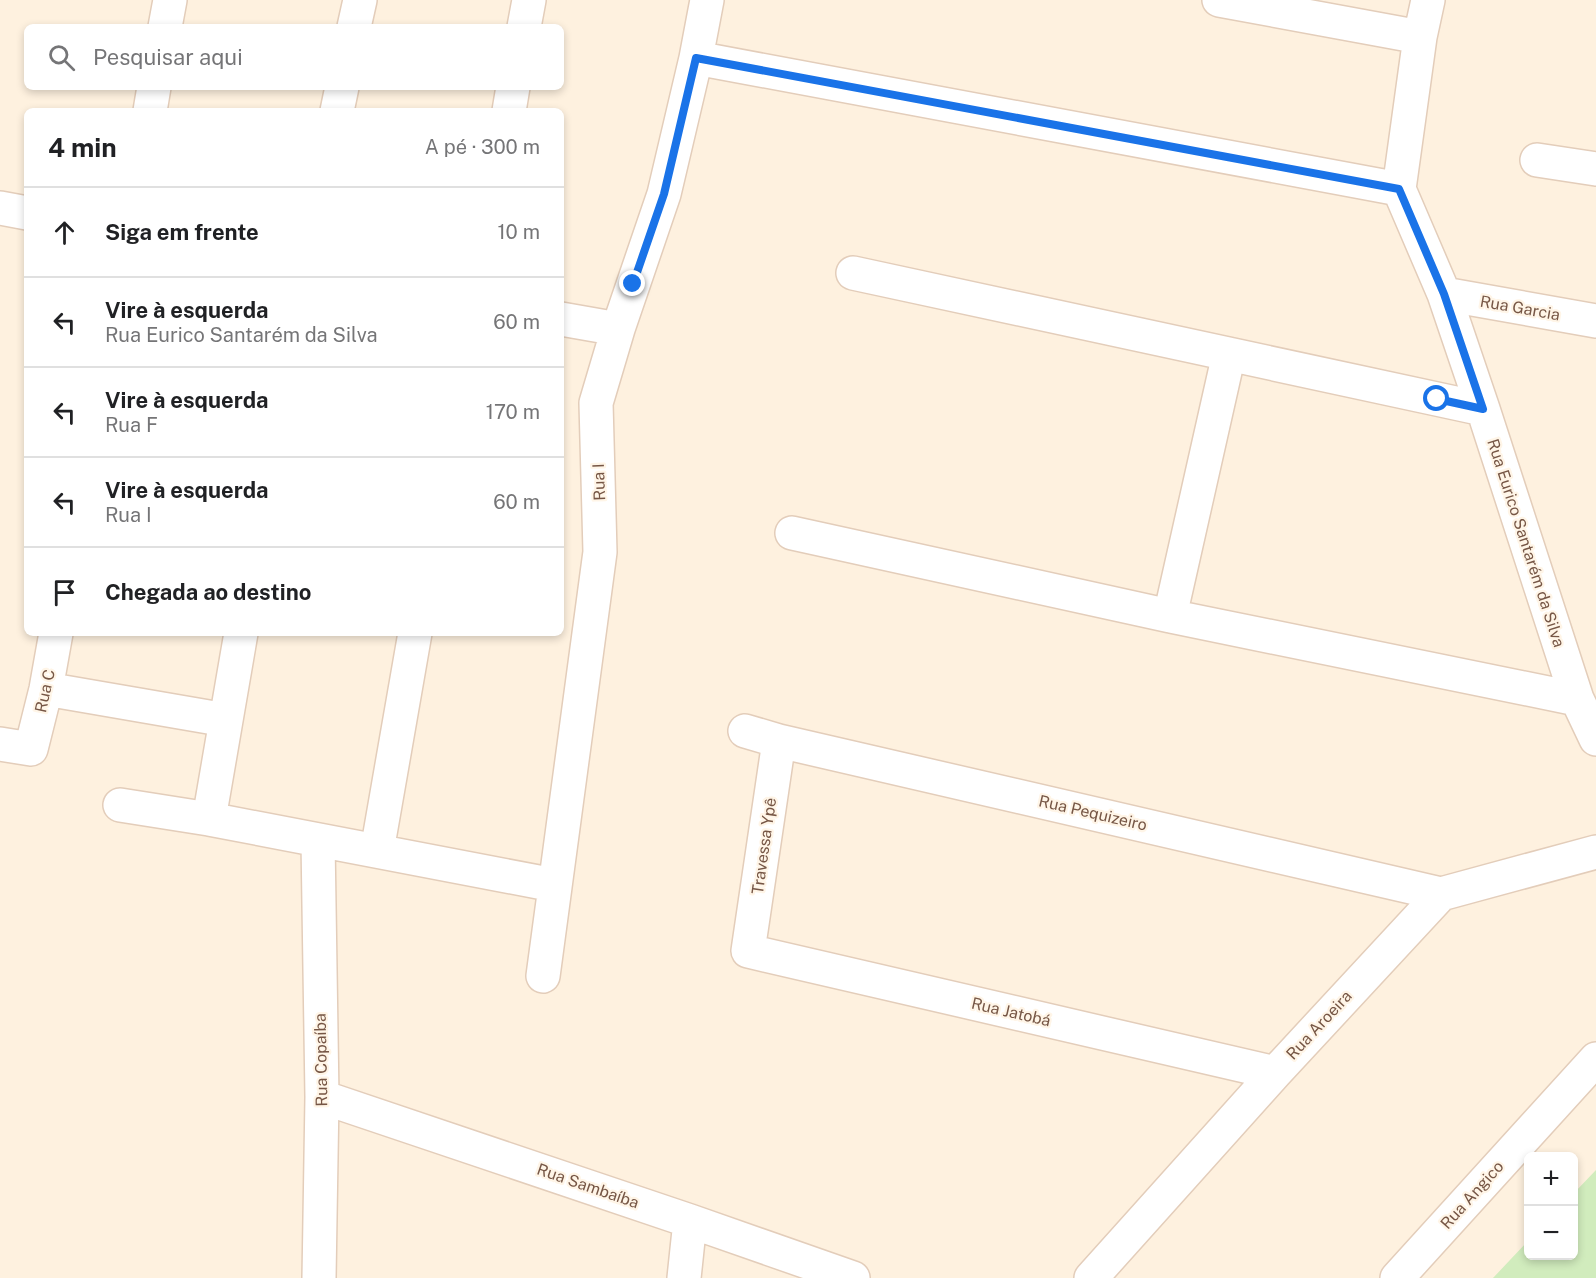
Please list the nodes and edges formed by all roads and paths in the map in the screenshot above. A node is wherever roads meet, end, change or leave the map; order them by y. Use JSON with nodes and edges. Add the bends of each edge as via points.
{"nodes":[{"id":1,"x":170,"y":0,"type":"edge"},
{"id":2,"x":360,"y":0,"type":"edge"},
{"id":3,"x":530,"y":0,"type":"edge"},
{"id":4,"x":707,"y":0,"type":"edge"},
{"id":5,"x":1219,"y":0,"type":"edge"},
{"id":6,"x":1428,"y":0,"type":"edge"},
{"id":7,"x":166,"y":24,"type":"edge"},
{"id":8,"x":355,"y":24,"type":"edge"},
{"id":9,"x":525,"y":24,"type":"edge"},
{"id":10,"x":1420,"y":37,"type":"junction"},
{"id":11,"x":696,"y":58,"type":"junction"},
{"id":12,"x":154,"y":90,"type":"edge"},
{"id":13,"x":341,"y":90,"type":"edge"},
{"id":14,"x":512,"y":90,"type":"edge"},
{"id":15,"x":150,"y":108,"type":"edge"},
{"id":16,"x":338,"y":108,"type":"edge"},
{"id":17,"x":509,"y":108,"type":"edge"},
{"id":18,"x":1537,"y":160,"type":"dead end"},
{"id":19,"x":1596,"y":169,"type":"edge"},
{"id":20,"x":1399,"y":189,"type":"junction"},
{"id":21,"x":0,"y":208,"type":"edge"},
{"id":22,"x":24,"y":212,"type":"edge"},
{"id":23,"x":853,"y":273,"type":"dead end"},
{"id":24,"x":1444,"y":294,"type":"junction"},
{"id":25,"x":564,"y":320,"type":"edge"},
{"id":26,"x":1596,"y":321,"type":"edge"},
{"id":27,"x":618,"y":329,"type":"junction"},
{"id":28,"x":1228,"y":354,"type":"junction"},
{"id":29,"x":1483,"y":409,"type":"junction"},
{"id":30,"x":792,"y":533,"type":"dead end"},
{"id":31,"x":1170,"y":615,"type":"junction"},
{"id":32,"x":56,"y":636,"type":"edge"},
{"id":33,"x":240,"y":636,"type":"edge"},
{"id":34,"x":414,"y":636,"type":"edge"},
{"id":35,"x":46,"y":689,"type":"junction"},
{"id":36,"x":1577,"y":699,"type":"junction"},
{"id":37,"x":226,"y":720,"type":"junction"},
{"id":38,"x":745,"y":731,"type":"dead end"},
{"id":39,"x":1596,"y":739,"type":"edge"},
{"id":40,"x":779,"y":741,"type":"junction"},
{"id":41,"x":0,"y":744,"type":"edge"},
{"id":42,"x":120,"y":805,"type":"dead end"},
{"id":43,"x":209,"y":819,"type":"junction"},
{"id":44,"x":318,"y":841,"type":"junction"},
{"id":45,"x":377,"y":851,"type":"junction"},
{"id":46,"x":1596,"y":852,"type":"edge"},
{"id":47,"x":554,"y":885,"type":"junction"},
{"id":48,"x":1441,"y":894,"type":"junction"},
{"id":49,"x":748,"y":951,"type":"joint"},
{"id":50,"x":543,"y":976,"type":"dead end"},
{"id":51,"x":1596,"y":1059,"type":"edge"},
{"id":52,"x":1275,"y":1073,"type":"junction"},
{"id":53,"x":322,"y":1097,"type":"junction"},
{"id":54,"x":690,"y":1221,"type":"junction"},
{"id":55,"x":319,"y":1278,"type":"edge"},
{"id":56,"x":684,"y":1278,"type":"edge"},
{"id":57,"x":853,"y":1278,"type":"edge"},
{"id":58,"x":1091,"y":1278,"type":"edge"},
{"id":59,"x":1397,"y":1278,"type":"edge"}],
"edges":[{"from":1,"to":7,"type":"street"},
{"from":2,"to":8,"type":"street"},
{"from":3,"to":9,"type":"street"},
{"from":4,"to":11,"type":"street","name":"Rua I"},
{"from":5,"to":10,"type":"street"},
{"from":6,"to":10,"type":"street"},
{"from":10,"to":20,"type":"street"},
{"from":11,"to":20,"type":"street"},
{"from":11,"to":27,"type":"street","name":"Rua I","via":[[664,194]]},
{"from":12,"to":15,"type":"street"},
{"from":13,"to":16,"type":"street"},
{"from":14,"to":17,"type":"street"},
{"from":18,"to":19,"type":"street"},
{"from":20,"to":24,"type":"street","name":"Rua Eurico Santarém da Silva"},
{"from":21,"to":22,"type":"street"},
{"from":23,"to":28,"type":"street"},
{"from":24,"to":26,"type":"street","name":"Rua Garcia"},
{"from":24,"to":29,"type":"street","name":"Rua Eurico Santarém da Silva"},
{"from":25,"to":27,"type":"street"},
{"from":27,"to":47,"type":"street","name":"Rua I","via":[[596,404],[600,552]]},
{"from":28,"to":29,"type":"street"},
{"from":28,"to":31,"type":"street"},
{"from":29,"to":36,"type":"street","name":"Rua Eurico Santarém da Silva"},
{"from":30,"to":31,"type":"street"},
{"from":31,"to":36,"type":"street"},
{"from":32,"to":35,"type":"street","name":"Rua C"},
{"from":33,"to":37,"type":"street"},
{"from":34,"to":45,"type":"street"},
{"from":35,"to":37,"type":"street"},
{"from":35,"to":41,"type":"street","name":"Rua C","via":[[32,749]]},
{"from":36,"to":39,"type":"street","name":"Rua Eurico Santarém da Silva"},
{"from":37,"to":43,"type":"street"},
{"from":38,"to":40,"type":"street","name":"Rua Pequizeiro"},
{"from":40,"to":48,"type":"street","name":"Rua Pequizeiro"},
{"from":40,"to":49,"type":"street","name":"Travessa Ypê"},
{"from":42,"to":43,"type":"street"},
{"from":43,"to":44,"type":"street"},
{"from":44,"to":45,"type":"street"},
{"from":44,"to":53,"type":"street","name":"Rua Copaíba"},
{"from":45,"to":47,"type":"street"},
{"from":46,"to":48,"type":"street"},
{"from":47,"to":50,"type":"street","name":"Rua I"},
{"from":48,"to":52,"type":"street","name":"Rua Aroeira"},
{"from":49,"to":52,"type":"street","name":"Rua Jatobá"},
{"from":51,"to":59,"type":"street","name":"Rua Angico"},
{"from":52,"to":58,"type":"street","name":"Rua Aroeira"},
{"from":53,"to":54,"type":"street","name":"Rua Sambaíba"},
{"from":53,"to":55,"type":"street","name":"Rua Copaíba"},
{"from":54,"to":56,"type":"street"},
{"from":54,"to":57,"type":"street","name":"Rua Sambaíba"}]}
